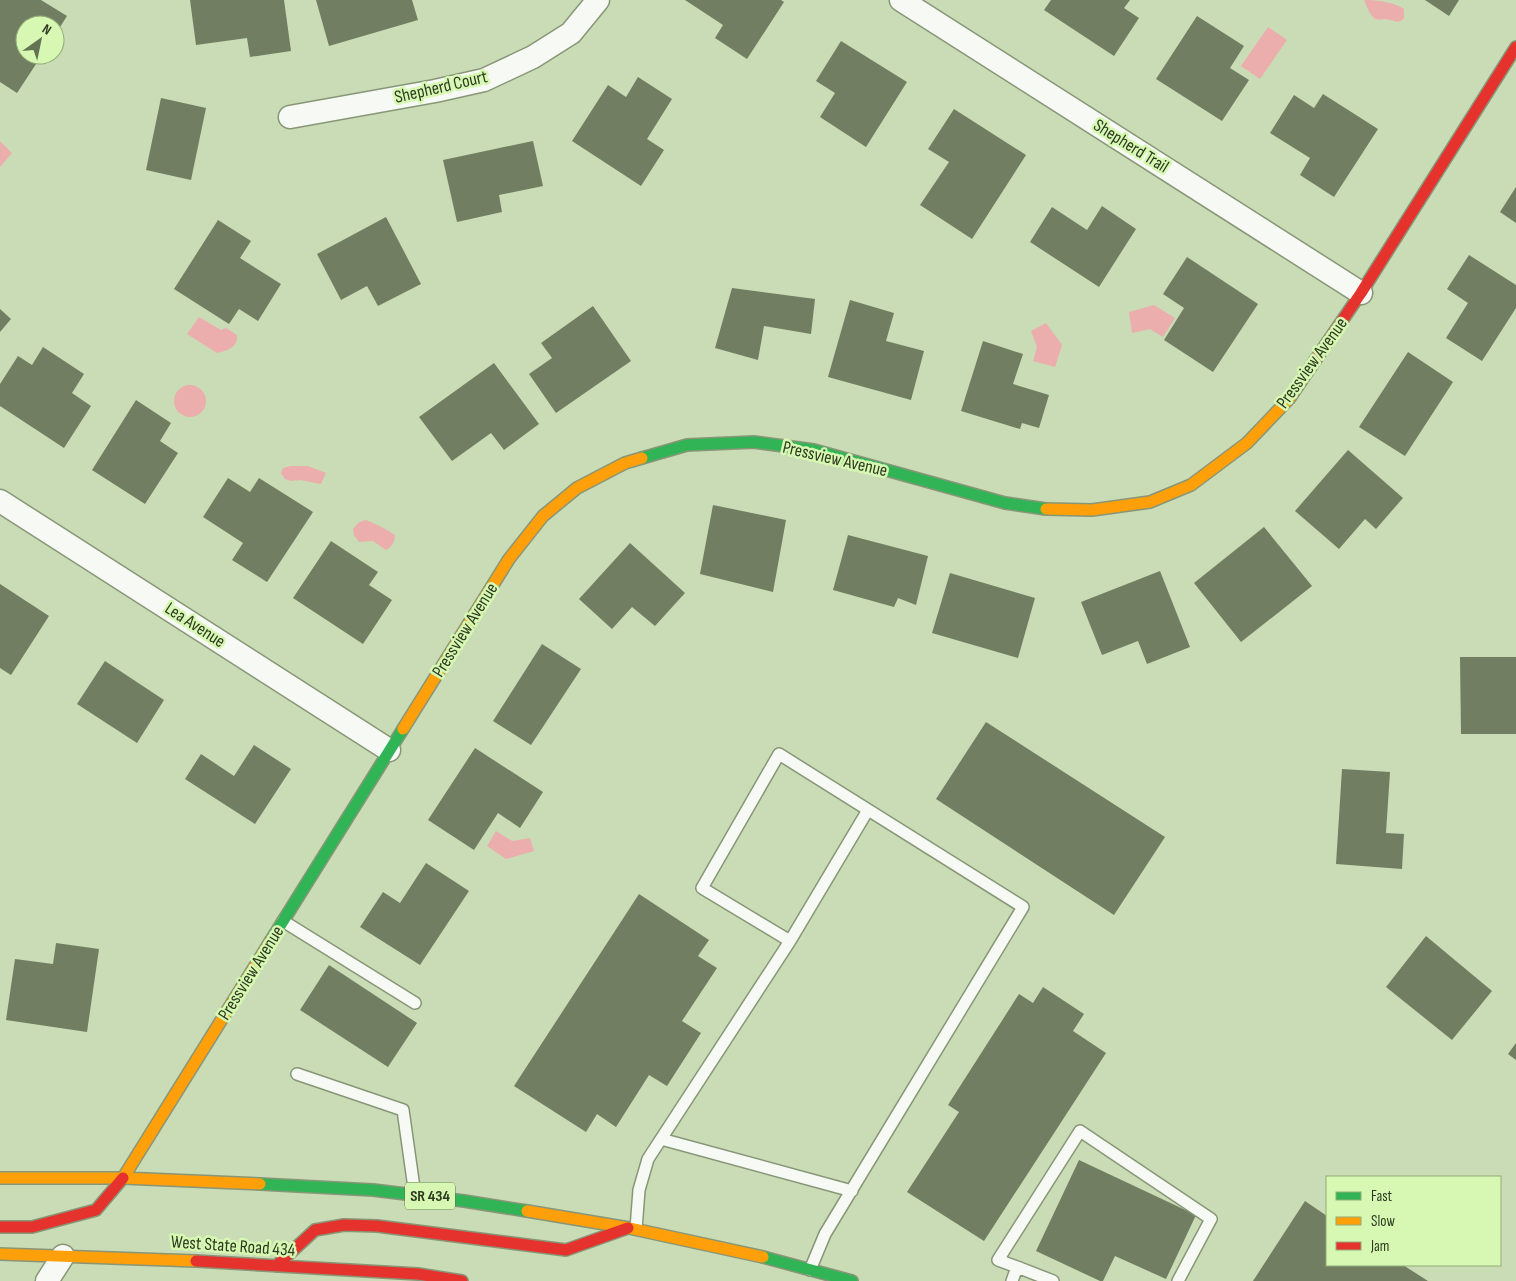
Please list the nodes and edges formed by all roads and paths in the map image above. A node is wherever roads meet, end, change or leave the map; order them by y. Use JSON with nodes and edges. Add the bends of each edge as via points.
{"nodes":[{"id":1,"x":598,"y":0,"type":"edge"},
{"id":2,"x":901,"y":0,"type":"edge"},
{"id":3,"x":1516,"y":47,"type":"edge"},
{"id":4,"x":290,"y":116,"type":"dead end"},
{"id":5,"x":1361,"y":293,"type":"junction"},
{"id":6,"x":0,"y":501,"type":"edge"},
{"id":7,"x":389,"y":750,"type":"junction"},
{"id":8,"x":868,"y":810,"type":"junction"},
{"id":9,"x":283,"y":921,"type":"junction"},
{"id":10,"x":790,"y":941,"type":"junction"},
{"id":11,"x":415,"y":1003,"type":"dead end"},
{"id":12,"x":297,"y":1074,"type":"dead end"},
{"id":13,"x":661,"y":1139,"type":"junction"},
{"id":14,"x":0,"y":1178,"type":"edge"},
{"id":15,"x":122,"y":1178,"type":"junction"},
{"id":16,"x":852,"y":1191,"type":"junction"},
{"id":17,"x":415,"y":1195,"type":"junction"},
{"id":18,"x":0,"y":1227,"type":"edge"},
{"id":19,"x":632,"y":1228,"type":"junction"},
{"id":20,"x":0,"y":1254,"type":"edge"},
{"id":21,"x":63,"y":1256,"type":"junction"},
{"id":22,"x":1017,"y":1268,"type":"junction"},
{"id":23,"x":810,"y":1270,"type":"junction"},
{"id":24,"x":274,"y":1274,"type":"edge"},
{"id":25,"x":47,"y":1281,"type":"edge"},
{"id":26,"x":462,"y":1281,"type":"edge"},
{"id":27,"x":852,"y":1281,"type":"edge"},
{"id":28,"x":1012,"y":1281,"type":"edge"},
{"id":29,"x":1053,"y":1281,"type":"edge"},
{"id":30,"x":1178,"y":1281,"type":"edge"}],
"edges":[{"from":1,"to":4,"type":"street","name":"Shepherd Court","via":[[571,32],[533,56],[484,80],[435,92]]},
{"from":2,"to":5,"type":"street","name":"Shepherd Trail"},
{"from":3,"to":5,"type":"street","name":"Pressview Avenue"},
{"from":5,"to":7,"type":"street","name":"Pressview Avenue","via":[[1289,399],[1247,443],[1192,484],[1150,502],[1092,510],[1049,510],[1005,503],[814,450],[754,442],[687,445],[625,463],[578,488],[543,516],[509,559]]},
{"from":6,"to":7,"type":"street","name":"Lea Avenue"},
{"from":7,"to":9,"type":"street","name":"Pressview Avenue"},
{"from":8,"to":10,"type":"lane"},
{"from":8,"to":10,"type":"lane","via":[[779,754],[702,888]]},
{"from":8,"to":16,"type":"lane","via":[[1023,907]]},
{"from":9,"to":11,"type":"lane"},
{"from":9,"to":15,"type":"street","name":"Pressview Avenue"},
{"from":10,"to":13,"type":"lane"},
{"from":12,"to":17,"type":"lane","via":[[402,1110]]},
{"from":13,"to":16,"type":"lane"},
{"from":13,"to":19,"type":"lane","via":[[648,1159]]},
{"from":14,"to":15,"type":"street","number":"SR 434"},
{"from":15,"to":17,"type":"street","number":"SR 434","via":[[373,1190]]},
{"from":15,"to":18,"type":"street","name":"Pressview Avenue","via":[[96,1210],[32,1227]]},
{"from":16,"to":23,"type":"lane","via":[[825,1234]]},
{"from":17,"to":19,"type":"street","number":"SR 434"},
{"from":19,"to":23,"type":"street","number":"SR 434"},
{"from":19,"to":24,"type":"street","via":[[566,1250],[377,1226],[344,1225],[315,1230]]},
{"from":20,"to":21,"type":"street","name":"West State Road 434"},
{"from":21,"to":24,"type":"street","name":"West State Road 434","via":[[171,1259]]},
{"from":21,"to":25,"type":"street"},
{"from":22,"to":28,"type":"lane"},
{"from":22,"to":29,"type":"lane"},
{"from":22,"to":30,"type":"lane","via":[[998,1260],[1080,1131],[1211,1219]]},
{"from":23,"to":27,"type":"street","number":"SR 434"},
{"from":24,"to":26,"type":"street","name":"West State Road 434","via":[[418,1274]]}]}
